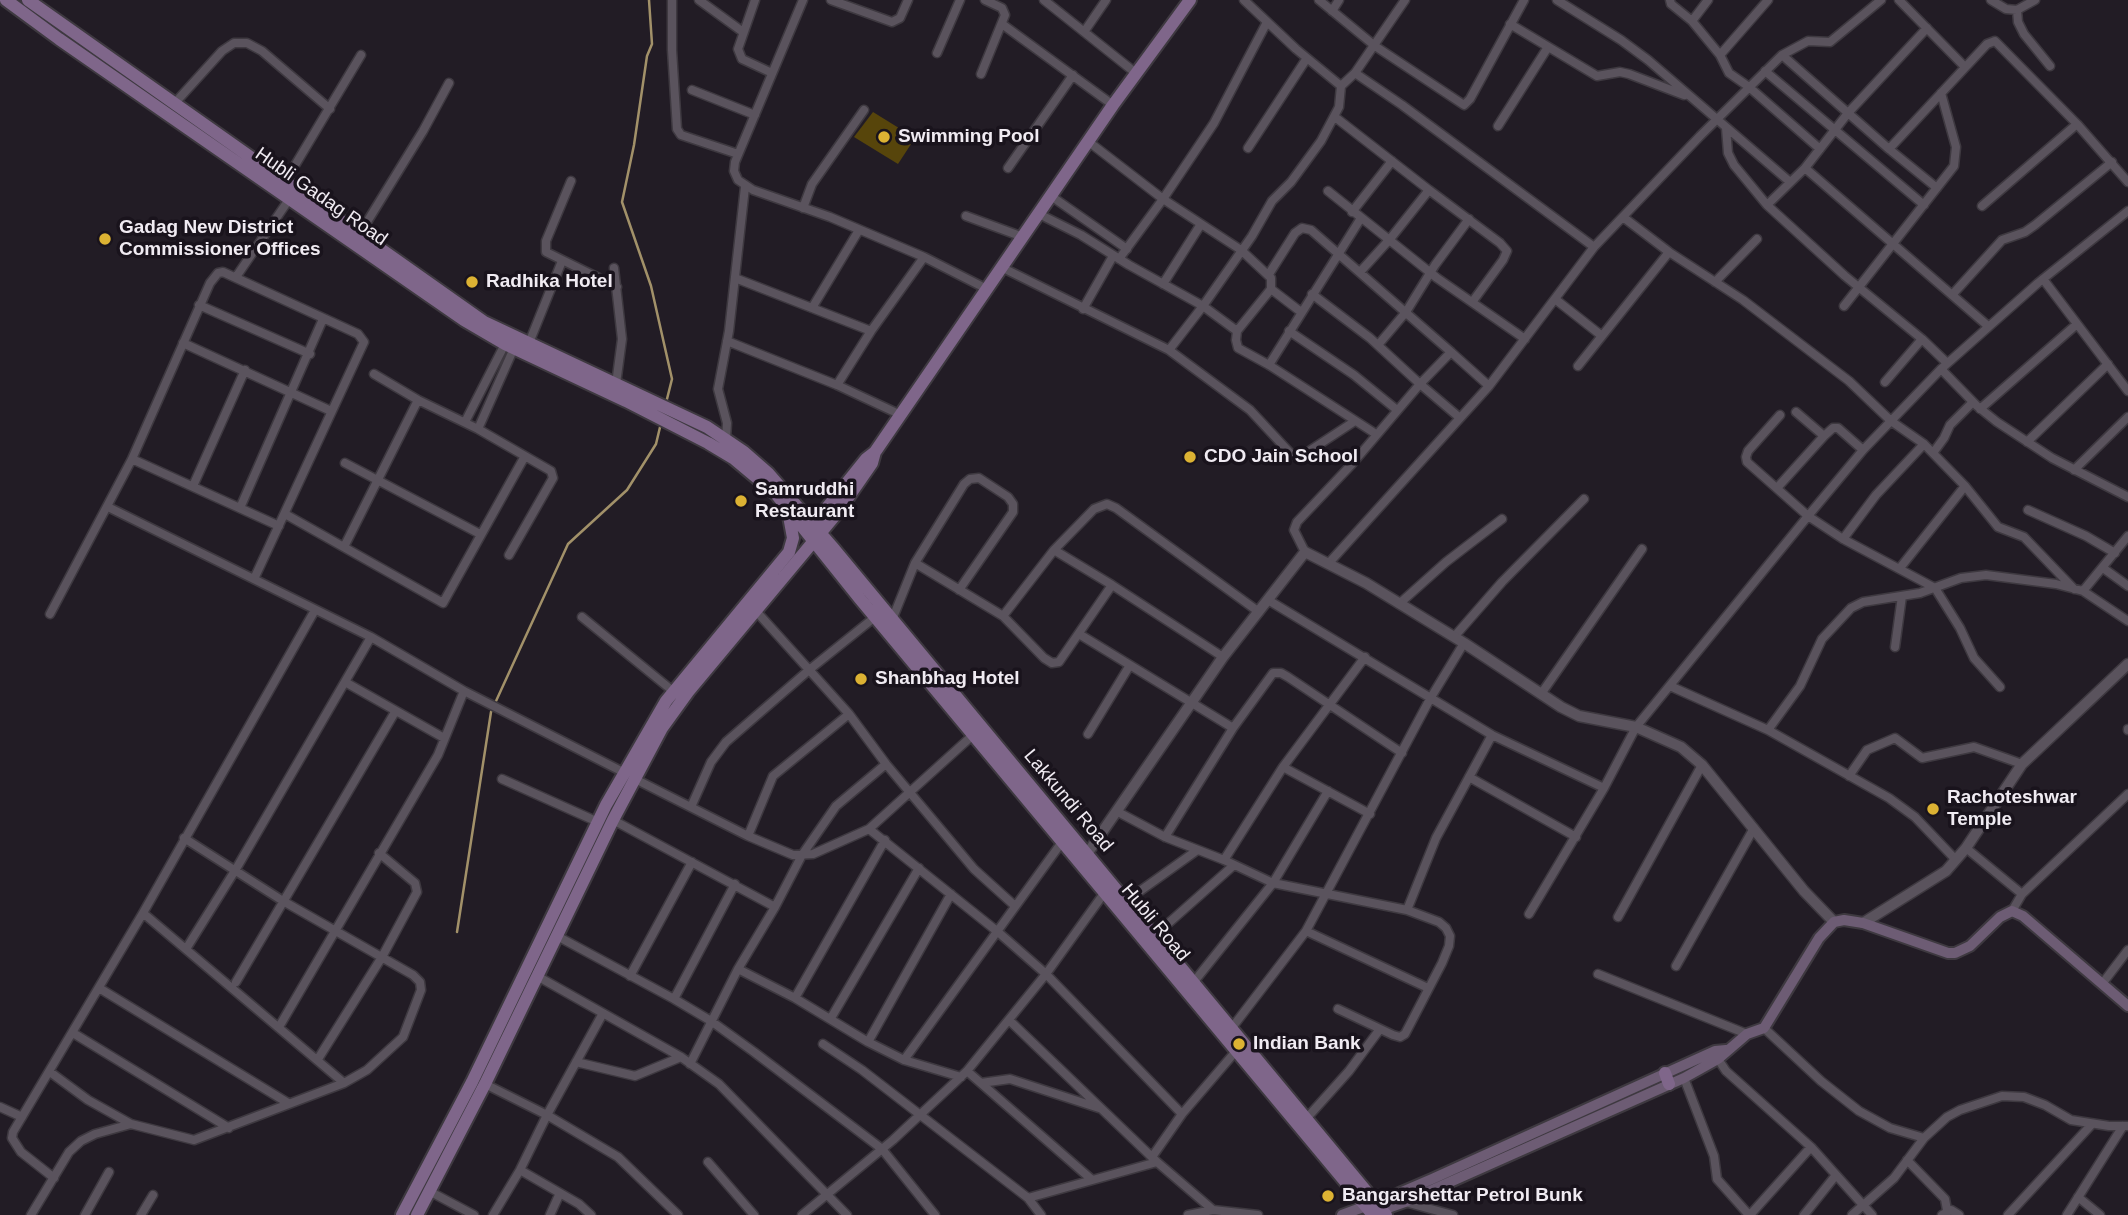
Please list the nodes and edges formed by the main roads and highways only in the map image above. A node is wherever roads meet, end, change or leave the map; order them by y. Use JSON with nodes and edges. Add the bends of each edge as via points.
{"nodes":[{"id":1,"x":6,"y":0,"type":"edge"},
{"id":2,"x":28,"y":0,"type":"edge"},
{"id":3,"x":1190,"y":0,"type":"edge"},
{"id":4,"x":708,"y":443,"type":"joint"},
{"id":5,"x":792,"y":506,"type":"junction"},
{"id":6,"x":833,"y":509,"type":"junction"},
{"id":7,"x":813,"y":533,"type":"junction"},
{"id":8,"x":793,"y":556,"type":"junction"},
{"id":9,"x":832,"y":556,"type":"junction"},
{"id":10,"x":630,"y":776,"type":"junction"},
{"id":11,"x":2128,"y":1006,"type":"edge"},
{"id":12,"x":1726,"y":1050,"type":"junction"},
{"id":13,"x":1667,"y":1079,"type":"junction"},
{"id":14,"x":1374,"y":1211,"type":"edge"},
{"id":15,"x":402,"y":1215,"type":"edge"},
{"id":16,"x":417,"y":1215,"type":"edge"},
{"id":17,"x":1342,"y":1215,"type":"edge"}],
"edges":[{"from":1,"to":4,"type":"main road","name":"Hubli Gadag Road","via":[[464,320]]},
{"from":2,"to":5,"type":"main road","name":"Hubli Gadag Road","via":[[484,322],[726,439],[768,473]]},
{"from":3,"to":6,"type":"main road"},
{"from":4,"to":5,"type":"main road","name":"Hubli Road"},
{"from":5,"to":6,"type":"main road"},
{"from":5,"to":7,"type":"main road","name":"Hubli Road"},
{"from":5,"to":8,"type":"main road"},
{"from":6,"to":7,"type":"main road"},
{"from":6,"to":9,"type":"main road"},
{"from":7,"to":8,"type":"main road"},
{"from":7,"to":9,"type":"main road","name":"Hubli Road"},
{"from":8,"to":9,"type":"main road"},
{"from":8,"to":10,"type":"main road","via":[[755,611],[675,708]]},
{"from":8,"to":10,"type":"main road","via":[[674,692]]},
{"from":9,"to":14,"type":"main road","name":"Hubli Road","via":[[875,617]]},
{"from":9,"to":14,"type":"main road","name":"Lakkundi Road","via":[[892,620],[1126,901],[1306,1119]]},
{"from":10,"to":15,"type":"main road","via":[[598,822]]},
{"from":10,"to":16,"type":"main road","via":[[557,936]]},
{"from":11,"to":12,"type":"main road","via":[[2012,911],[1955,953],[1844,920],[1825,928],[1764,1028]]},
{"from":12,"to":13,"type":"main road","via":[[1715,1051]]},
{"from":12,"to":13,"type":"main road","via":[[1684,1078]]},
{"from":13,"to":14,"type":"main road","via":[[1432,1179]]},
{"from":13,"to":14,"type":"main road","via":[[1405,1202]]},
{"from":14,"to":17,"type":"main road"}]}
